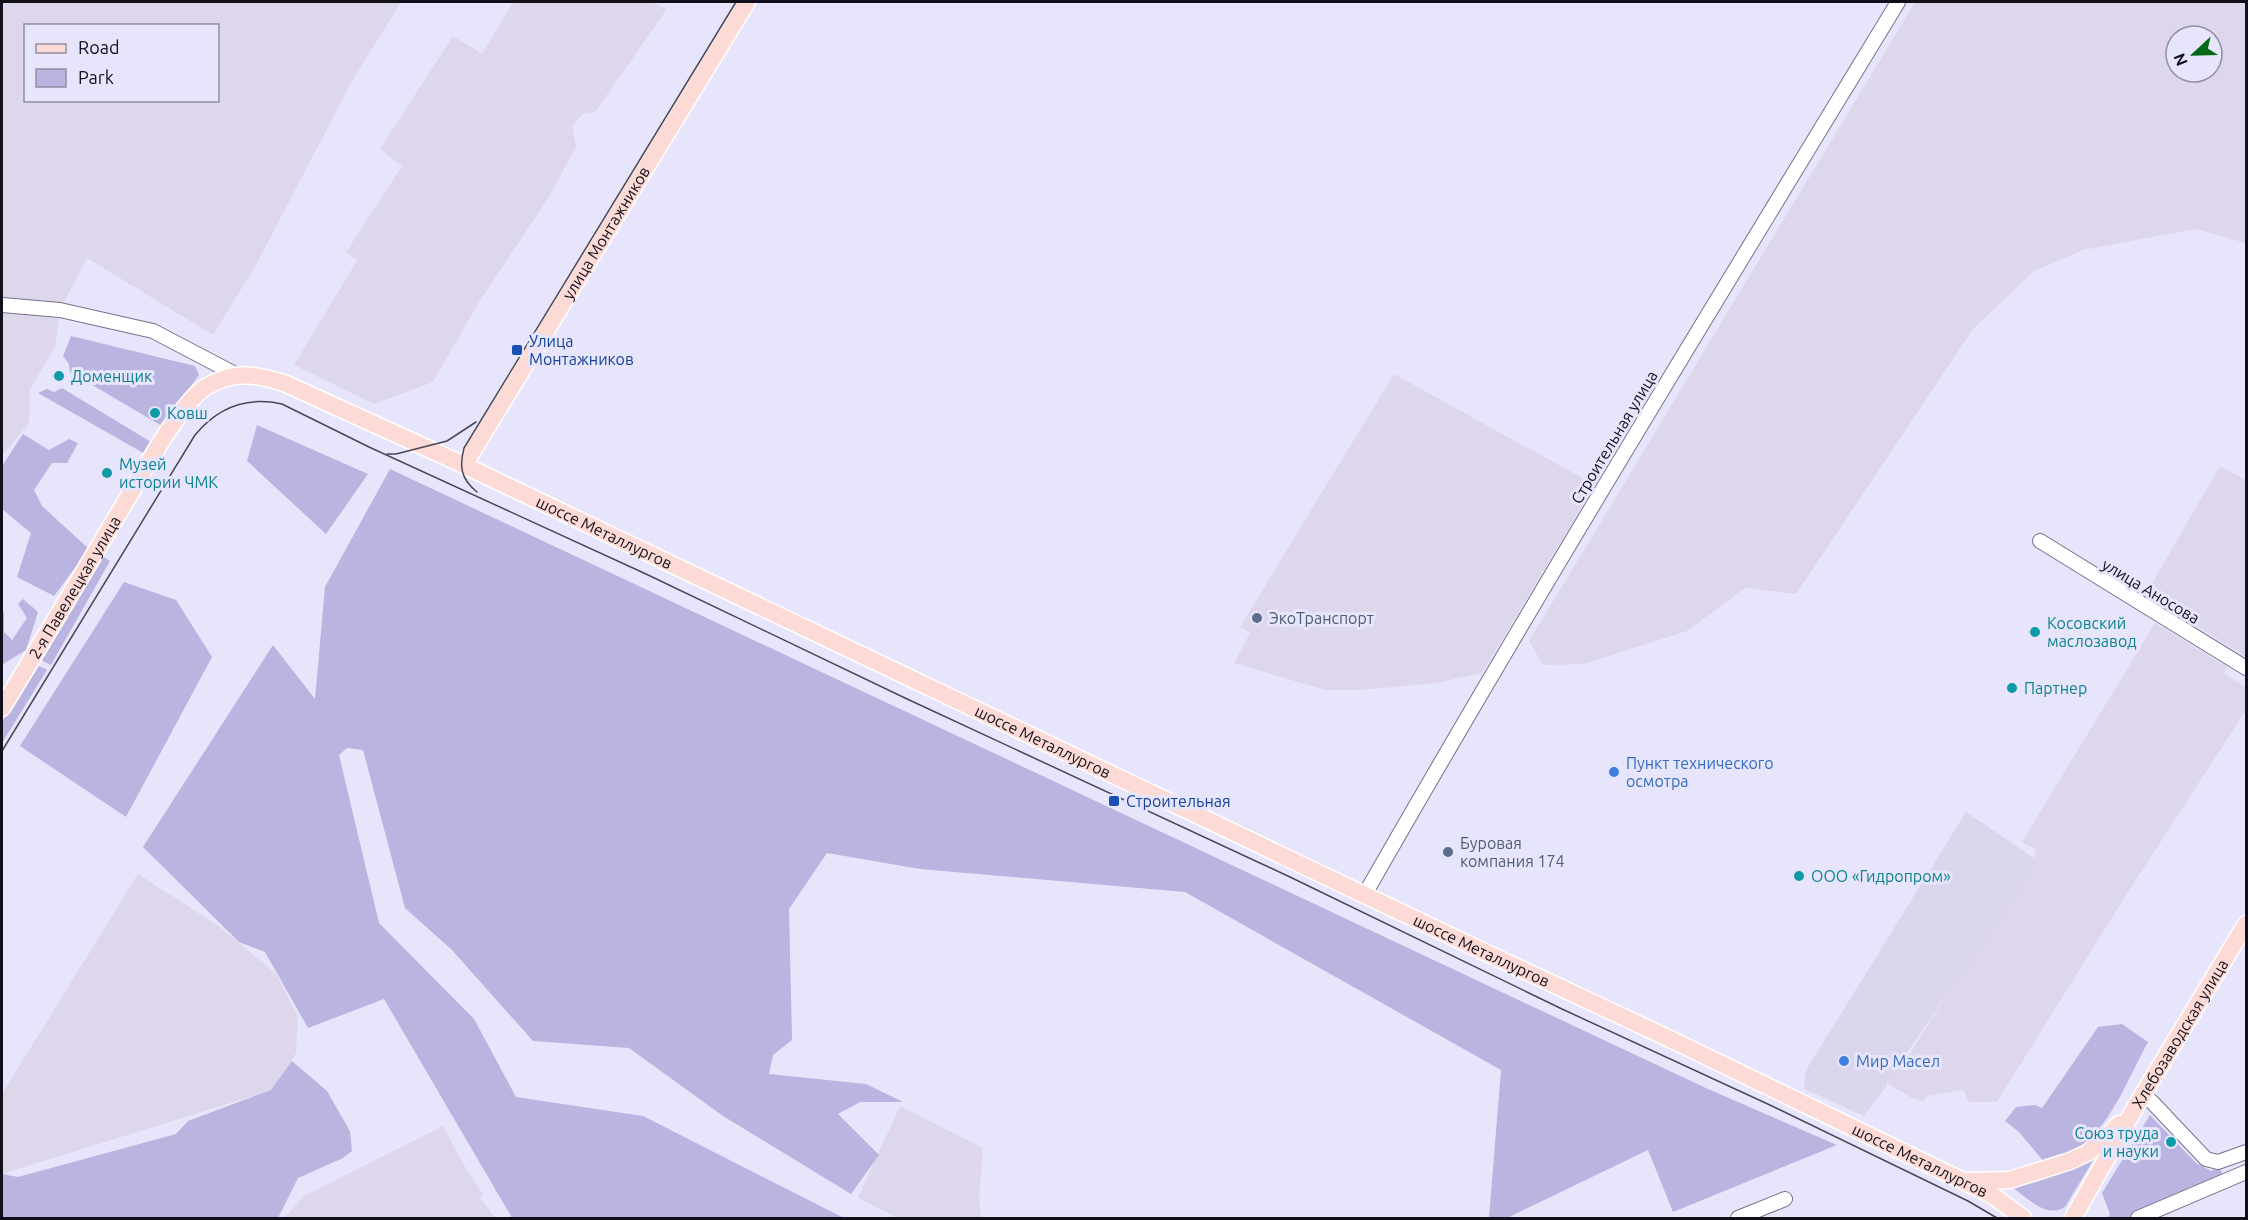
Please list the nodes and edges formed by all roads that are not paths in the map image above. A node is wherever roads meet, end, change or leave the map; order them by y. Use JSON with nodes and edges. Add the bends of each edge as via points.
{"nodes":[{"id":1,"x":747,"y":2,"type":"edge"},
{"id":2,"x":1898,"y":2,"type":"edge"},
{"id":3,"x":2,"y":305,"type":"edge"},
{"id":4,"x":235,"y":374,"type":"junction"},
{"id":5,"x":464,"y":465,"type":"junction"},
{"id":6,"x":2040,"y":541,"type":"dead end"},
{"id":7,"x":2247,"y":668,"type":"edge"},
{"id":8,"x":2,"y":708,"type":"edge"},
{"id":9,"x":1365,"y":894,"type":"junction"},
{"id":10,"x":2247,"y":924,"type":"edge"},
{"id":11,"x":2140,"y":1101,"type":"junction"},
{"id":12,"x":2247,"y":1152,"type":"edge"},
{"id":13,"x":2226,"y":1161,"type":"junction"},
{"id":14,"x":2247,"y":1172,"type":"edge"},
{"id":15,"x":2228,"y":1180,"type":"junction"},
{"id":16,"x":1963,"y":1181,"type":"junction"},
{"id":17,"x":1785,"y":1199,"type":"dead end"},
{"id":18,"x":2077,"y":1215,"type":"edge"},
{"id":19,"x":1738,"y":1218,"type":"edge"},
{"id":20,"x":2023,"y":1218,"type":"edge"},
{"id":21,"x":2138,"y":1218,"type":"edge"}],
"edges":[{"from":1,"to":5,"type":"main road","name":"улица Монтажников"},
{"from":2,"to":9,"type":"street","name":"Строительная улица","via":[[1619,459]]},
{"from":3,"to":4,"type":"street","via":[[60,310],[153,331]]},
{"from":4,"to":5,"type":"main road","name":"шоссе Металлургов","via":[[284,383]]},
{"from":4,"to":8,"type":"main road","name":"2-я Павелецкая улица","via":[[198,392],[164,437]]},
{"from":5,"to":9,"type":"main road","name":"шоссе Металлургов"},
{"from":6,"to":7,"type":"street","name":"улица Аносова"},
{"from":9,"to":16,"type":"main road","name":"шоссе Металлургов"},
{"from":10,"to":11,"type":"main road","name":"Хлебозаводская улица"},
{"from":11,"to":13,"type":"street","via":[[2152,1102],[2206,1160]]},
{"from":11,"to":16,"type":"main road","via":[[2088,1153],[2010,1180]]},
{"from":11,"to":18,"type":"main road","name":"Хлебозаводская улица"},
{"from":12,"to":13,"type":"street"},
{"from":13,"to":15,"type":"street"},
{"from":14,"to":15,"type":"street"},
{"from":15,"to":21,"type":"street"},
{"from":16,"to":20,"type":"main road","name":"шоссе Металлургов","via":[[1992,1195]]},
{"from":17,"to":19,"type":"street"}]}
